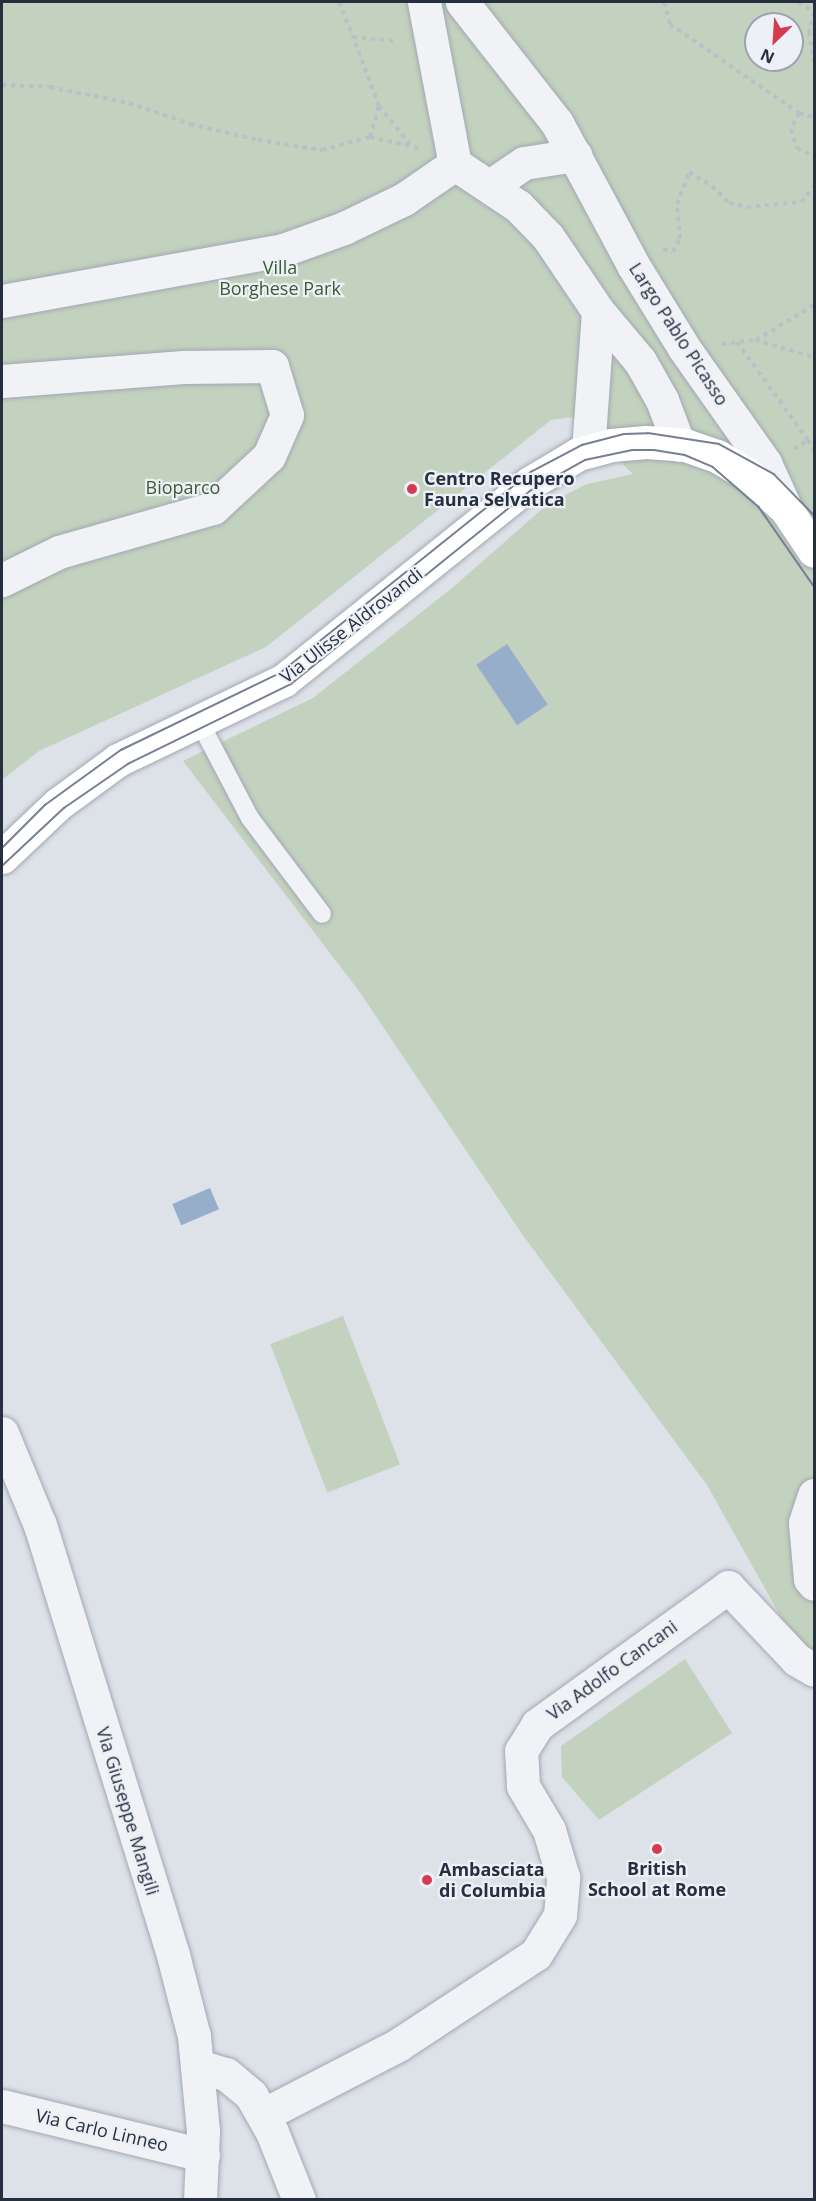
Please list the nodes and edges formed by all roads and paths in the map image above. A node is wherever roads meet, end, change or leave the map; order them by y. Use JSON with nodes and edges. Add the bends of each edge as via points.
{"nodes":[{"id":1,"x":339,"y":2,"type":"edge"},
{"id":2,"x":424,"y":2,"type":"edge"},
{"id":3,"x":462,"y":2,"type":"edge"},
{"id":4,"x":664,"y":2,"type":"edge"},
{"id":5,"x":798,"y":2,"type":"edge"},
{"id":6,"x":814,"y":12,"type":"edge"},
{"id":7,"x":353,"y":37,"type":"junction"},
{"id":8,"x":395,"y":41,"type":"dead end"},
{"id":9,"x":814,"y":62,"type":"edge"},
{"id":10,"x":2,"y":85,"type":"edge"},
{"id":11,"x":379,"y":106,"type":"junction"},
{"id":12,"x":799,"y":113,"type":"junction"},
{"id":13,"x":814,"y":117,"type":"edge"},
{"id":14,"x":370,"y":137,"type":"junction"},
{"id":15,"x":388,"y":140,"type":"dead end"},
{"id":16,"x":410,"y":144,"type":"dead end"},
{"id":17,"x":575,"y":155,"type":"junction"},
{"id":18,"x":814,"y":156,"type":"edge"},
{"id":19,"x":455,"y":164,"type":"junction"},
{"id":20,"x":490,"y":186,"type":"junction"},
{"id":21,"x":814,"y":187,"type":"edge"},
{"id":22,"x":650,"y":245,"type":"dead end"},
{"id":23,"x":2,"y":301,"type":"edge"},
{"id":24,"x":814,"y":305,"type":"edge"},
{"id":25,"x":598,"y":311,"type":"junction"},
{"id":26,"x":755,"y":340,"type":"junction"},
{"id":27,"x":737,"y":342,"type":"junction"},
{"id":28,"x":684,"y":348,"type":"junction"},
{"id":29,"x":814,"y":357,"type":"edge"},
{"id":30,"x":2,"y":381,"type":"edge"},
{"id":31,"x":808,"y":440,"type":"dead end"},
{"id":32,"x":679,"y":445,"type":"junction"},
{"id":33,"x":588,"y":451,"type":"junction"},
{"id":34,"x":786,"y":509,"type":"junction"},
{"id":35,"x":814,"y":551,"type":"edge"},
{"id":36,"x":2,"y":580,"type":"edge"},
{"id":37,"x":199,"y":721,"type":"junction"},
{"id":38,"x":2,"y":857,"type":"edge"},
{"id":39,"x":322,"y":914,"type":"dead end"},
{"id":40,"x":2,"y":1433,"type":"edge"},
{"id":41,"x":814,"y":1495,"type":"edge"},
{"id":42,"x":814,"y":1584,"type":"edge"},
{"id":43,"x":814,"y":1670,"type":"edge"},
{"id":44,"x":199,"y":2066,"type":"junction"},
{"id":45,"x":2,"y":2106,"type":"edge"},
{"id":46,"x":264,"y":2115,"type":"junction"},
{"id":47,"x":203,"y":2155,"type":"junction"},
{"id":48,"x":200,"y":2199,"type":"edge"},
{"id":49,"x":299,"y":2199,"type":"edge"}],
"edges":[{"from":1,"to":7,"type":"path"},
{"from":2,"to":19,"type":"street"},
{"from":3,"to":17,"type":"street","name":"Largo Pablo Picasso","via":[[541,101]]},
{"from":4,"to":12,"type":"path","via":[[670,24]]},
{"from":5,"to":6,"type":"path"},
{"from":6,"to":9,"type":"path","via":[[809,32]]},
{"from":7,"to":8,"type":"path"},
{"from":7,"to":11,"type":"path"},
{"from":10,"to":14,"type":"path","via":[[50,87],[129,103],[190,124],[322,150]]},
{"from":11,"to":14,"type":"path"},
{"from":11,"to":16,"type":"path"},
{"from":12,"to":13,"type":"path"},
{"from":12,"to":18,"type":"path","via":[[791,129],[797,148]]},
{"from":14,"to":15,"type":"path"},
{"from":17,"to":20,"type":"street","via":[[524,163]]},
{"from":17,"to":28,"type":"street","name":"Largo Pablo Picasso","via":[[633,265]]},
{"from":19,"to":20,"type":"street"},
{"from":19,"to":23,"type":"street","via":[[404,199],[344,228],[283,250]]},
{"from":20,"to":25,"type":"street","via":[[518,206],[548,237]]},
{"from":21,"to":22,"type":"path","via":[[801,202],[747,207],[729,203],[712,186],[688,172],[677,204],[680,239],[673,252]]},
{"from":24,"to":26,"type":"path"},
{"from":25,"to":32,"type":"street","via":[[640,361],[662,400]]},
{"from":25,"to":33,"type":"street"},
{"from":26,"to":27,"type":"path"},
{"from":26,"to":29,"type":"path"},
{"from":27,"to":28,"type":"path"},
{"from":27,"to":31,"type":"path"},
{"from":28,"to":34,"type":"street","name":"Largo Pablo Picasso","via":[[765,463]]},
{"from":30,"to":36,"type":"street","via":[[186,367],[272,366],[287,416],[269,456],[213,508],[59,552]]},
{"from":32,"to":33,"type":"street","name":"Via Ulisse Aldrovandi","via":[[634,442]]},
{"from":32,"to":34,"type":"street","name":"Via Ulisse Aldrovandi","via":[[732,464]]},
{"from":33,"to":37,"type":"street","name":"Via Ulisse Aldrovandi","via":[[530,483],[295,672],[257,695]]},
{"from":34,"to":35,"type":"street","name":"Via Ulisse Aldrovandi"},
{"from":37,"to":38,"type":"street","name":"Via Ulisse Aldrovandi","via":[[109,767],[49,812]]},
{"from":37,"to":39,"type":"lane","via":[[250,818]]},
{"from":40,"to":44,"type":"street","name":"Via Giuseppe Mangili","via":[[46,1546],[173,1955]]},
{"from":41,"to":42,"type":"street","via":[[805,1523],[810,1579]]},
{"from":43,"to":46,"type":"street","name":"Via Adolfo Cancani","via":[[797,1660],[728,1587],[537,1725],[521,1751],[523,1786],[549,1830],[563,1877],[560,1915],[536,1954],[398,2045]]},
{"from":44,"to":46,"type":"street","via":[[238,2082]]},
{"from":44,"to":47,"type":"street","name":"Via Giuseppe Mangili"},
{"from":45,"to":47,"type":"street","name":"Via Carlo Linneo"},
{"from":46,"to":49,"type":"street"},
{"from":47,"to":48,"type":"street","name":"Via Giuseppe Mangili"}]}
